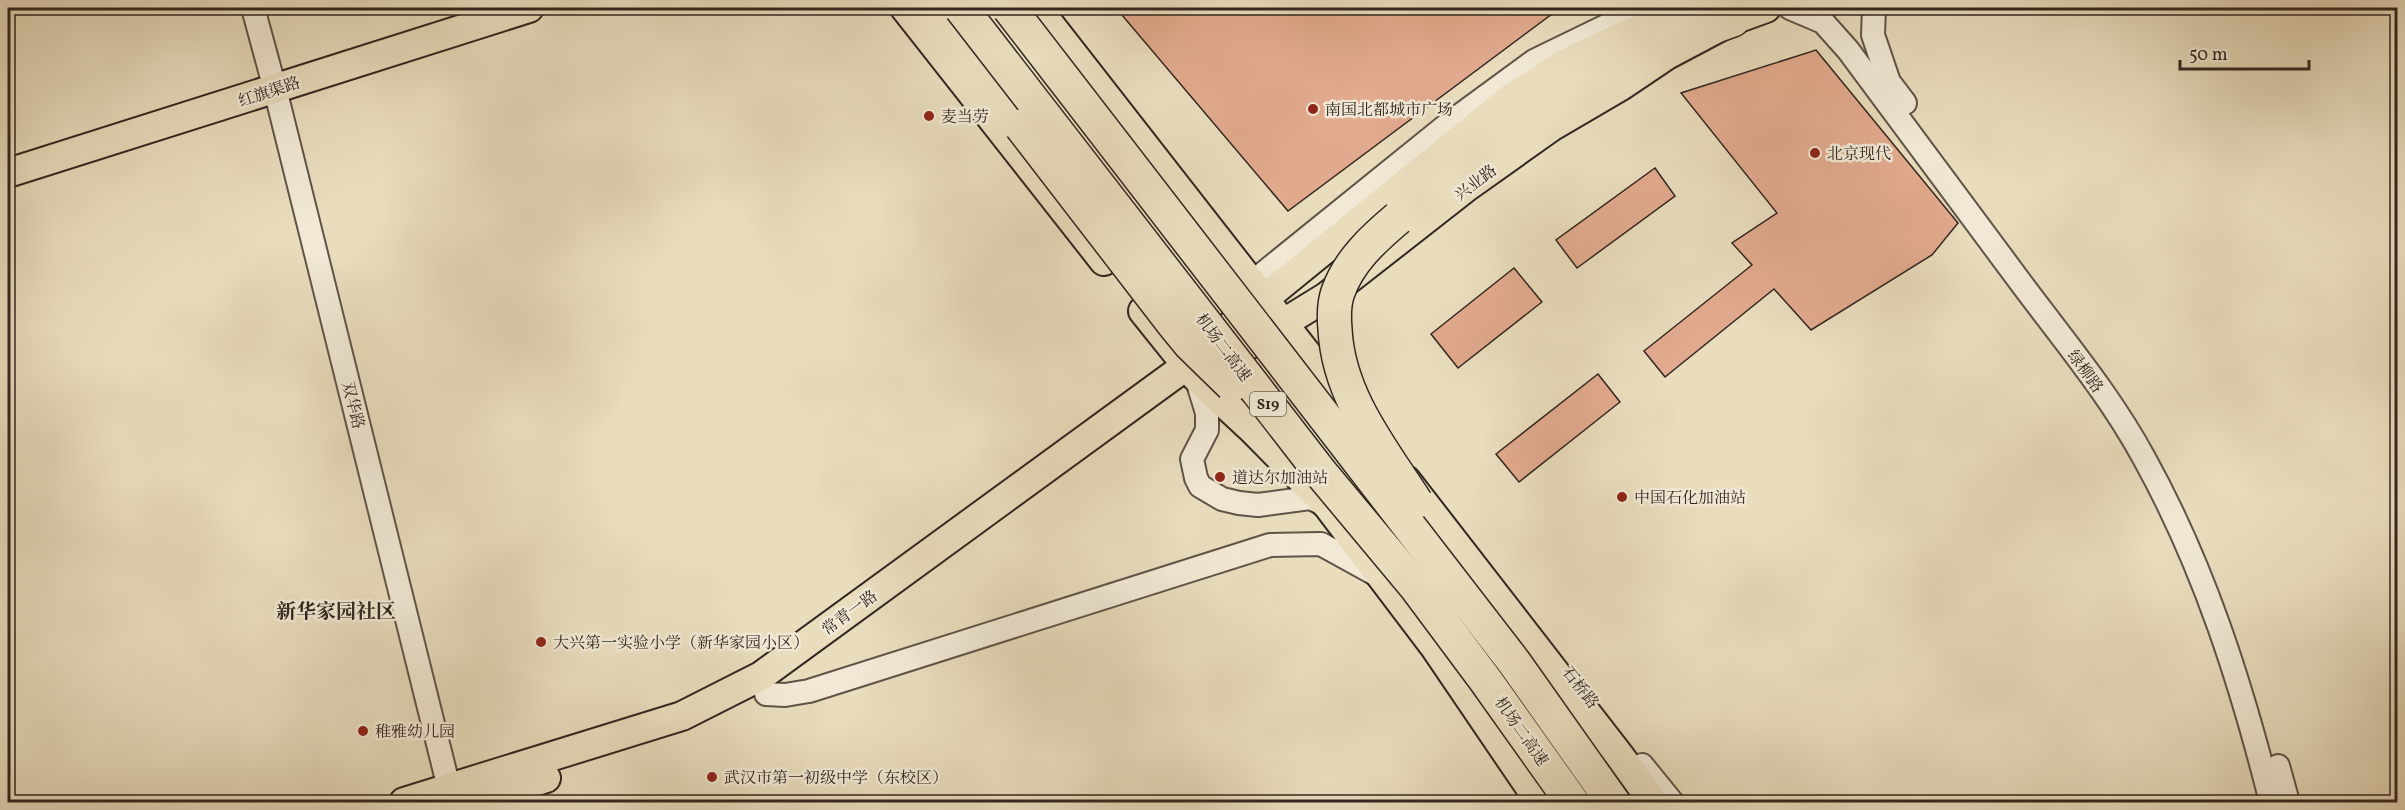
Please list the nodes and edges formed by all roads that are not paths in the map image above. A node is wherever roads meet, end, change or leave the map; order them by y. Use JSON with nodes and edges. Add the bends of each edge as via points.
{"nodes":[{"id":1,"x":253,"y":8,"type":"edge"},
{"id":2,"x":529,"y":8,"type":"edge"},
{"id":3,"x":905,"y":8,"type":"edge"},
{"id":4,"x":929,"y":8,"type":"edge"},
{"id":5,"x":961,"y":8,"type":"edge"},
{"id":6,"x":1008,"y":8,"type":"edge"},
{"id":7,"x":1037,"y":8,"type":"edge"},
{"id":8,"x":1643,"y":8,"type":"edge"},
{"id":9,"x":1692,"y":8,"type":"edge"},
{"id":10,"x":1766,"y":8,"type":"edge"},
{"id":11,"x":1790,"y":8,"type":"edge"},
{"id":12,"x":1874,"y":8,"type":"edge"},
{"id":13,"x":1733,"y":20,"type":"junction"},
{"id":14,"x":275,"y":89,"type":"junction"},
{"id":15,"x":8,"y":173,"type":"edge"},
{"id":16,"x":1256,"y":292,"type":"junction"},
{"id":17,"x":1284,"y":325,"type":"junction"},
{"id":18,"x":1191,"y":372,"type":"junction"},
{"id":19,"x":1321,"y":473,"type":"junction"},
{"id":20,"x":1328,"y":506,"type":"junction"},
{"id":21,"x":1382,"y":578,"type":"junction"},
{"id":22,"x":1482,"y":579,"type":"junction"},
{"id":23,"x":1514,"y":662,"type":"junction"},
{"id":24,"x":766,"y":694,"type":"junction"},
{"id":25,"x":452,"y":795,"type":"edge"},
{"id":26,"x":404,"y":802,"type":"edge"},
{"id":27,"x":474,"y":802,"type":"edge"},
{"id":28,"x":1540,"y":802,"type":"edge"},
{"id":29,"x":1572,"y":802,"type":"edge"},
{"id":30,"x":1613,"y":802,"type":"edge"},
{"id":31,"x":1653,"y":802,"type":"edge"},
{"id":32,"x":1672,"y":802,"type":"edge"},
{"id":33,"x":2271,"y":802,"type":"edge"},
{"id":34,"x":2288,"y":802,"type":"edge"}],
"edges":[{"from":1,"to":14,"type":"street","name":"双华路"},
{"from":2,"to":14,"type":"main road","name":"红旗渠路"},
{"from":3,"to":18,"type":"main road"},
{"from":4,"to":19,"type":"highway","bridge":true,"via":[[1190,344]]},
{"from":5,"to":19,"type":"highway","name":"机场二高速","number":"S19","bridge":true},
{"from":6,"to":23,"type":"highway","name":"机场二高速","number":"S19","bridge":true},
{"from":7,"to":16,"type":"main road"},
{"from":8,"to":16,"type":"street","via":[[1534,61],[1448,124]]},
{"from":9,"to":16,"type":"main road","via":[[1566,63],[1512,97]]},
{"from":10,"to":13,"type":"main road","name":"兴业路"},
{"from":11,"to":33,"type":"street","name":"绿柳路","via":[[1822,22],[1848,50],[2099,387],[2144,457],[2184,536],[2214,612],[2251,722]]},
{"from":12,"to":34,"type":"street","name":"绿柳路","via":[[1873,35],[1889,82],[2124,398],[2189,518],[2226,597]]},
{"from":13,"to":17,"type":"main road","name":"兴业路","via":[[1551,127]]},
{"from":13,"to":23,"type":"highway","bridge":true,"via":[[1640,53],[1551,102],[1371,241],[1350,267],[1337,294],[1336,353],[1345,385]]},
{"from":14,"to":15,"type":"main road","name":"红旗渠路"},
{"from":14,"to":25,"type":"street","name":"双华路"},
{"from":16,"to":17,"type":"main road"},
{"from":16,"to":18,"type":"main road"},
{"from":17,"to":18,"type":"main road","name":"兴业路"},
{"from":17,"to":22,"type":"main road"},
{"from":18,"to":20,"type":"main road"},
{"from":18,"to":20,"type":"street","via":[[1207,413],[1207,430],[1192,459],[1200,486],[1222,499],[1239,503],[1258,505],[1310,498]]},
{"from":18,"to":24,"type":"main road","name":"常青一路"},
{"from":18,"to":25,"type":"main road","name":"常青一路","via":[[761,676],[682,716]]},
{"from":19,"to":29,"type":"highway","name":"机场二高速","number":"S19","bridge":true,"via":[[1416,587]]},
{"from":20,"to":21,"type":"main road"},
{"from":21,"to":24,"type":"street","name":"常青一路","via":[[1321,544],[1270,545],[809,691]]},
{"from":21,"to":28,"type":"main road","via":[[1434,646]]},
{"from":22,"to":31,"type":"main road"},
{"from":22,"to":32,"type":"street","name":"石桥路","via":[[1504,593]]},
{"from":23,"to":30,"type":"highway","name":"机场二高速","number":"S19","bridge":true},
{"from":24,"to":27,"type":"main road","name":"常青一路","via":[[686,729]]},
{"from":25,"to":26,"type":"main road","name":"常青一路"}]}
